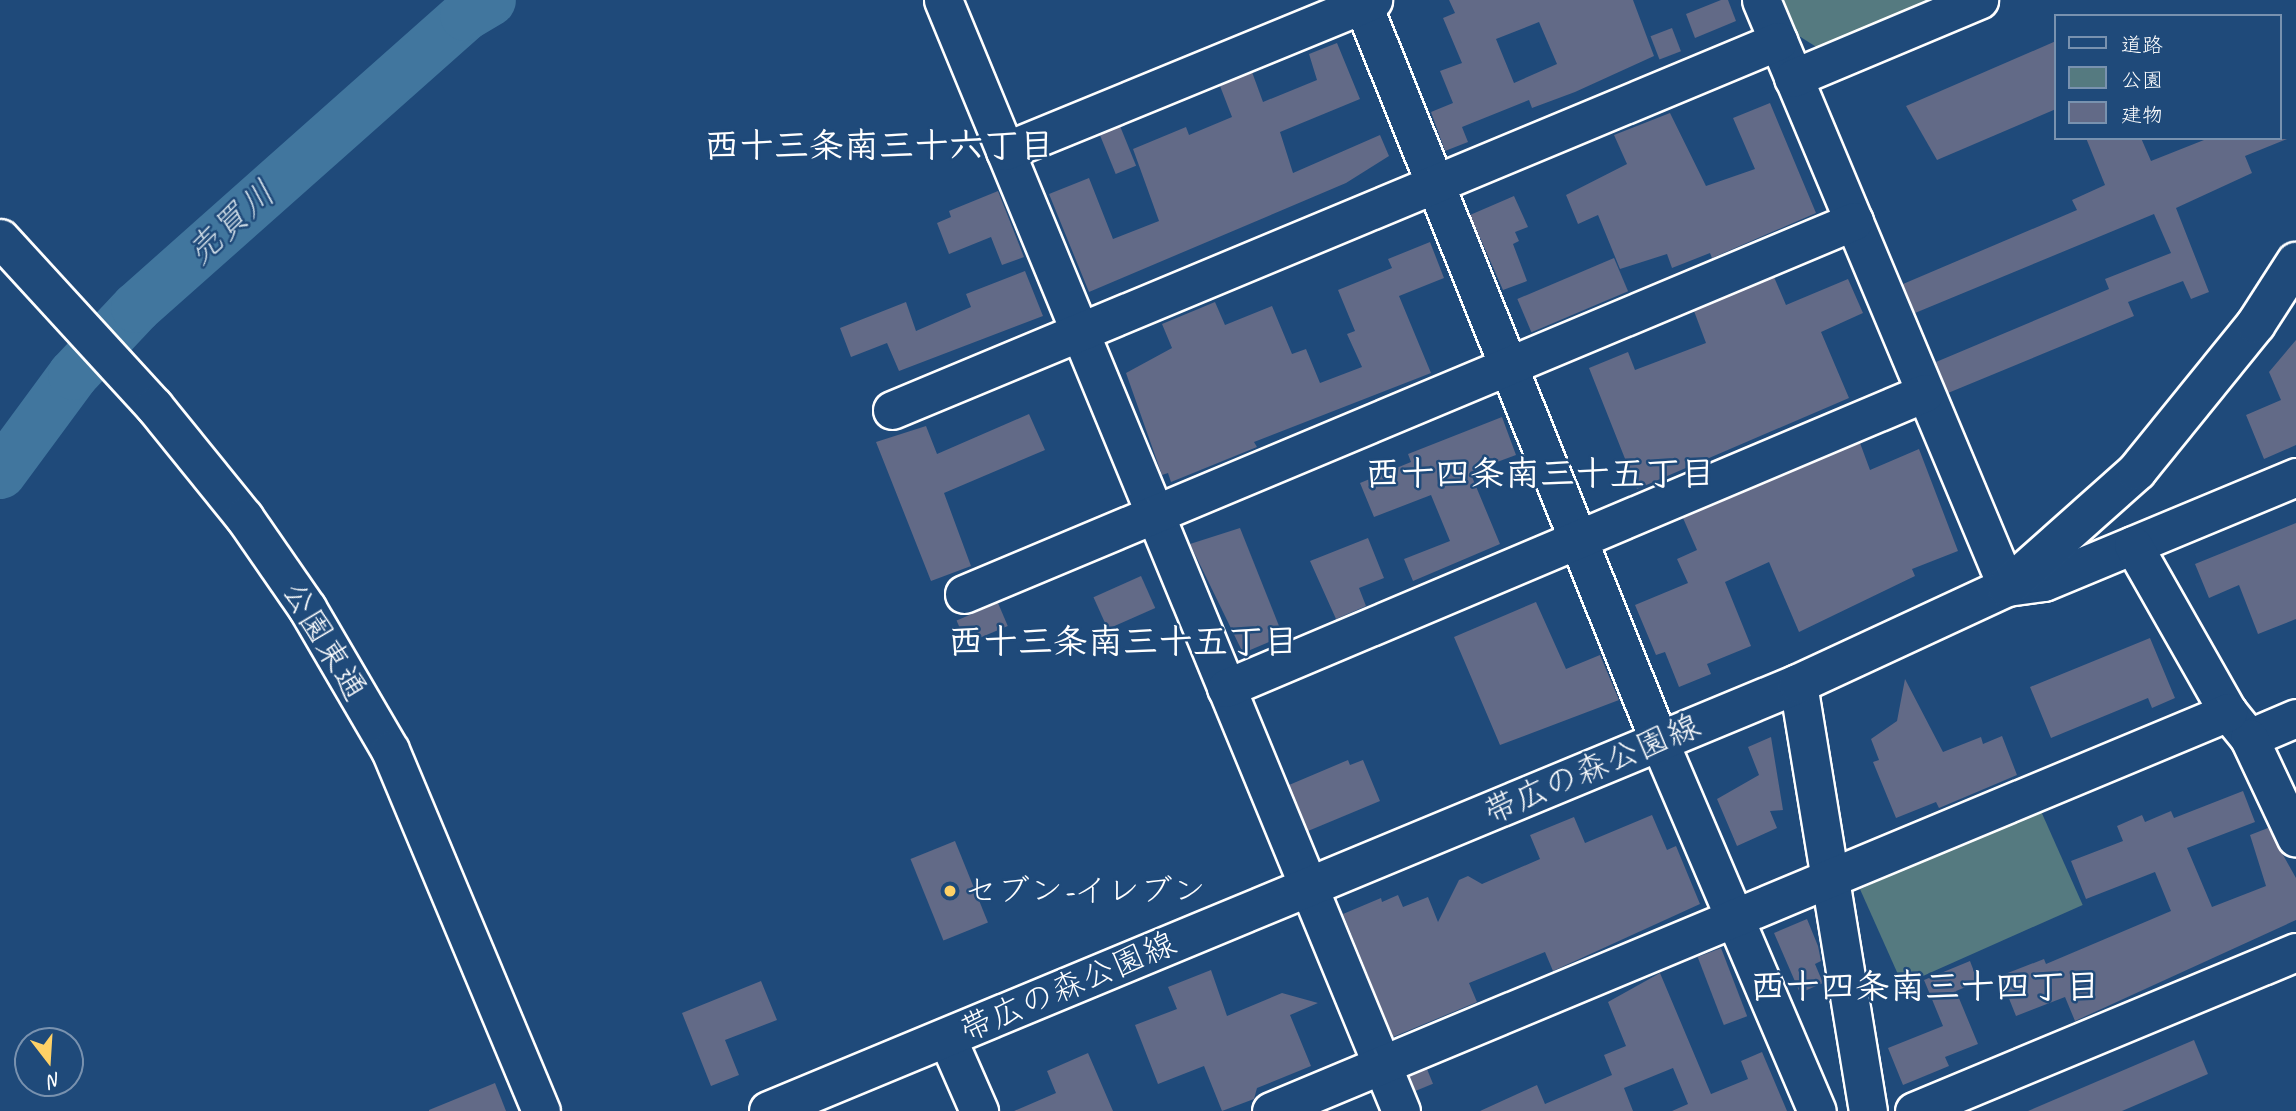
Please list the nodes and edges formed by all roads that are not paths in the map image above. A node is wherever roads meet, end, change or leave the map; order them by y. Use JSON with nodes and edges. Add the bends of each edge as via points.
{"nodes":[{"id":1,"x":943,"y":0,"type":"edge"},
{"id":2,"x":1761,"y":0,"type":"edge"},
{"id":3,"x":1979,"y":0,"type":"edge"},
{"id":4,"x":1366,"y":1,"type":"edge"},
{"id":5,"x":1779,"y":41,"type":"junction"},
{"id":6,"x":1793,"y":78,"type":"junction"},
{"id":7,"x":1004,"y":151,"type":"junction"},
{"id":8,"x":1436,"y":184,"type":"junction"},
{"id":9,"x":1854,"y":221,"type":"junction"},
{"id":10,"x":0,"y":238,"type":"edge"},
{"id":11,"x":2296,"y":262,"type":"edge"},
{"id":12,"x":1079,"y":331,"type":"junction"},
{"id":13,"x":1509,"y":367,"type":"junction"},
{"id":14,"x":1924,"y":393,"type":"junction"},
{"id":15,"x":892,"y":410,"type":"dead end"},
{"id":16,"x":2296,"y":477,"type":"edge"},
{"id":17,"x":1153,"y":516,"type":"junction"},
{"id":18,"x":1578,"y":541,"type":"junction"},
{"id":19,"x":2133,"y":545,"type":"junction"},
{"id":20,"x":2007,"y":587,"type":"junction"},
{"id":21,"x":964,"y":594,"type":"dead end"},
{"id":22,"x":1797,"y":684,"type":"junction"},
{"id":23,"x":1226,"y":688,"type":"junction"},
{"id":24,"x":2296,"y":718,"type":"edge"},
{"id":25,"x":2239,"y":725,"type":"junction"},
{"id":26,"x":1659,"y":741,"type":"junction"},
{"id":27,"x":2296,"y":838,"type":"edge"},
{"id":28,"x":1832,"y":880,"type":"junction"},
{"id":29,"x":1309,"y":886,"type":"junction"},
{"id":30,"x":1738,"y":918,"type":"junction"},
{"id":31,"x":2296,"y":951,"type":"edge"},
{"id":32,"x":947,"y":1038,"type":"junction"},
{"id":33,"x":1382,"y":1066,"type":"junction"},
{"id":34,"x":541,"y":1111,"type":"edge"},
{"id":35,"x":769,"y":1111,"type":"edge"},
{"id":36,"x":979,"y":1111,"type":"edge"},
{"id":37,"x":1271,"y":1111,"type":"edge"},
{"id":38,"x":1401,"y":1111,"type":"edge"},
{"id":39,"x":1816,"y":1111,"type":"edge"},
{"id":40,"x":1868,"y":1111,"type":"edge"},
{"id":41,"x":1914,"y":1111,"type":"edge"}],
"edges":[{"from":1,"to":7,"type":"street"},
{"from":2,"to":5,"type":"street"},
{"from":3,"to":6,"type":"street"},
{"from":4,"to":7,"type":"street"},
{"from":4,"to":8,"type":"street"},
{"from":5,"to":6,"type":"street"},
{"from":5,"to":8,"type":"street"},
{"from":6,"to":9,"type":"street"},
{"from":7,"to":12,"type":"street"},
{"from":8,"to":12,"type":"street"},
{"from":8,"to":13,"type":"street"},
{"from":9,"to":13,"type":"street"},
{"from":9,"to":14,"type":"street"},
{"from":10,"to":34,"type":"street","name":"公園東通","via":[[154,406],[244,516],[307,608],[390,750]]},
{"from":11,"to":20,"type":"main road","name":"帯広の森公園線","via":[[2256,324],[2137,471]]},
{"from":12,"to":15,"type":"street"},
{"from":12,"to":17,"type":"street"},
{"from":13,"to":17,"type":"street"},
{"from":13,"to":18,"type":"street"},
{"from":14,"to":18,"type":"street"},
{"from":14,"to":20,"type":"street"},
{"from":16,"to":19,"type":"street"},
{"from":17,"to":21,"type":"street"},
{"from":17,"to":23,"type":"street"},
{"from":18,"to":23,"type":"street"},
{"from":18,"to":26,"type":"street"},
{"from":19,"to":20,"type":"street","via":[[2044,582]]},
{"from":19,"to":25,"type":"street"},
{"from":20,"to":22,"type":"main road","name":"帯広の森公園線"},
{"from":22,"to":26,"type":"main road","name":"帯広の森公園線"},
{"from":22,"to":28,"type":"street"},
{"from":23,"to":29,"type":"street"},
{"from":24,"to":25,"type":"street"},
{"from":25,"to":27,"type":"street"},
{"from":25,"to":28,"type":"street"},
{"from":26,"to":29,"type":"main road","name":"帯広の森公園線"},
{"from":26,"to":30,"type":"street"},
{"from":28,"to":30,"type":"street"},
{"from":28,"to":40,"type":"street"},
{"from":29,"to":32,"type":"main road","name":"帯広の森公園線"},
{"from":29,"to":33,"type":"street"},
{"from":30,"to":33,"type":"street"},
{"from":30,"to":39,"type":"street"},
{"from":31,"to":41,"type":"street"},
{"from":32,"to":35,"type":"main road","name":"帯広の森公園線"},
{"from":32,"to":36,"type":"street"},
{"from":33,"to":37,"type":"street"},
{"from":33,"to":38,"type":"street"}]}
